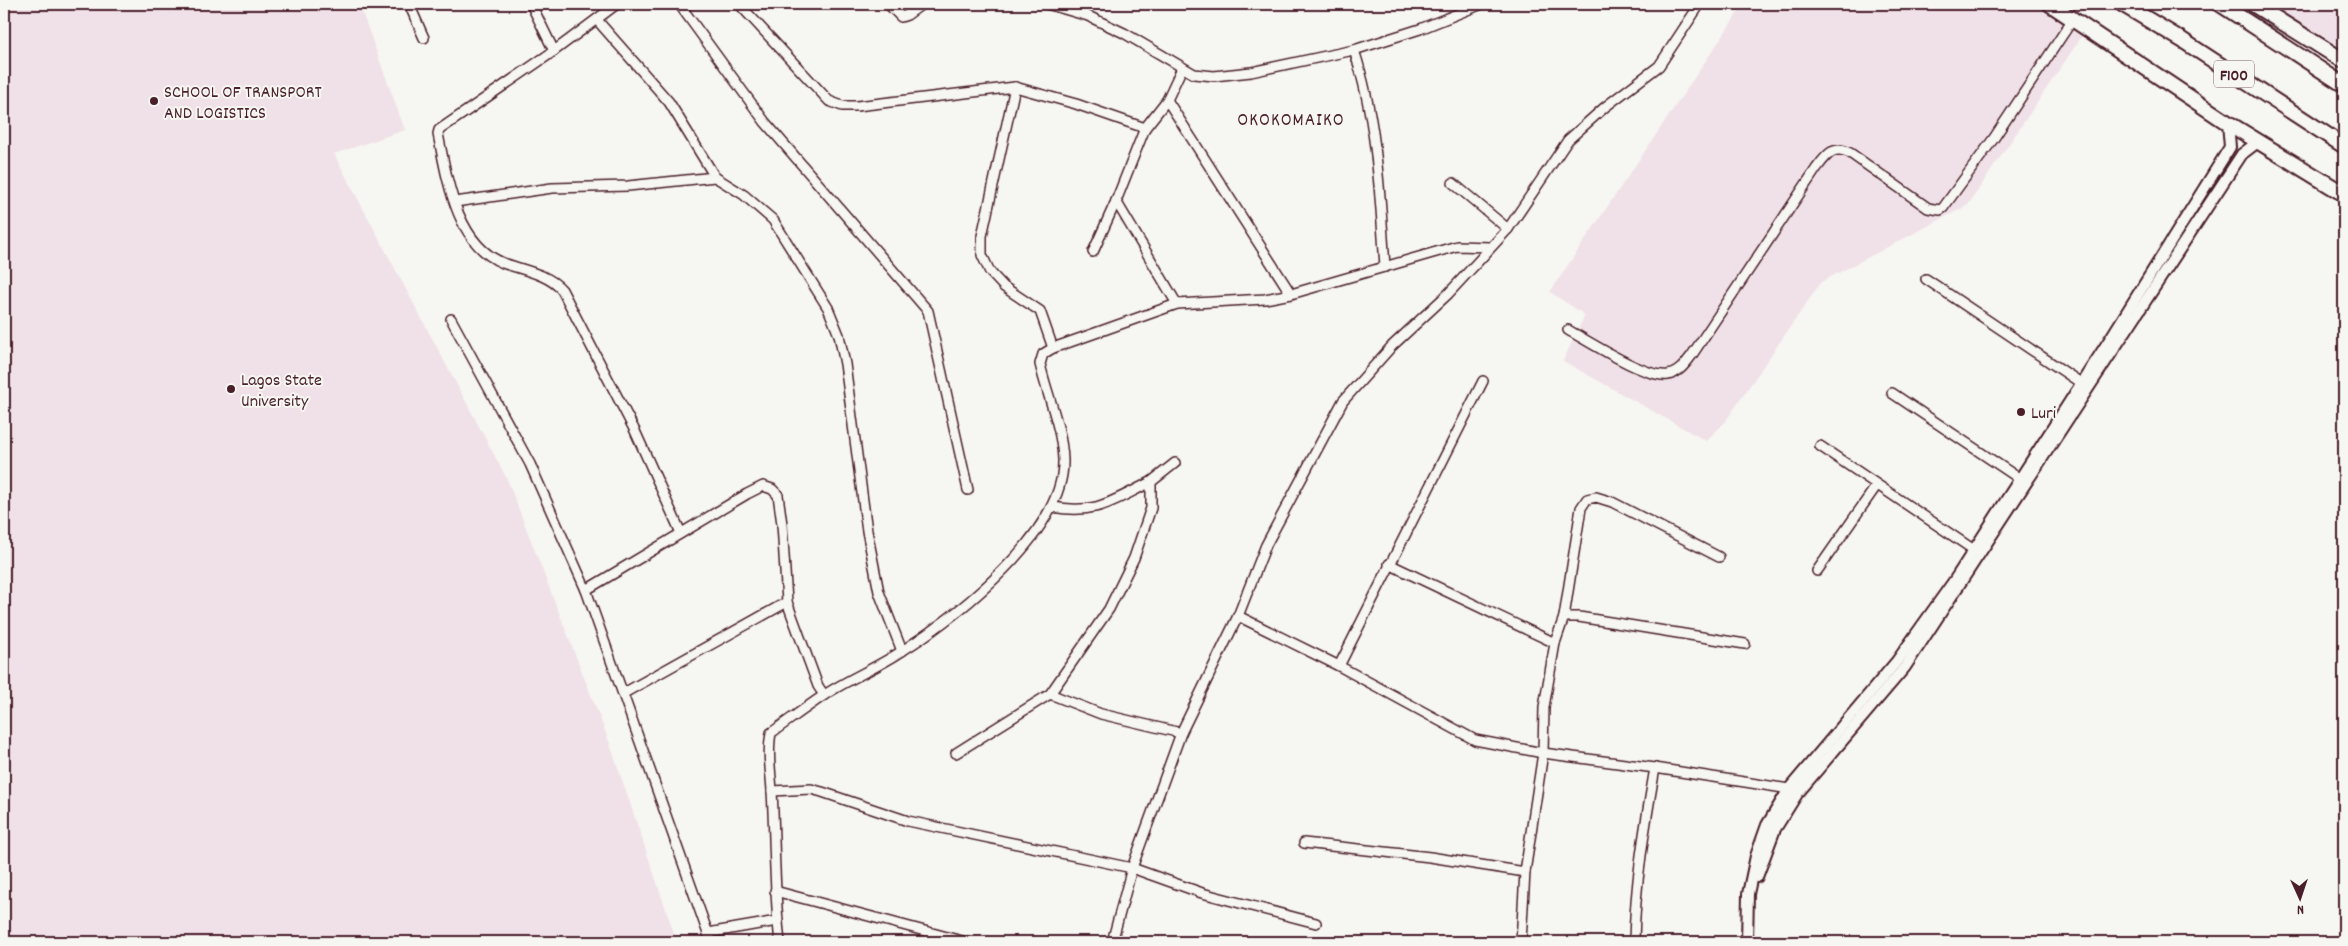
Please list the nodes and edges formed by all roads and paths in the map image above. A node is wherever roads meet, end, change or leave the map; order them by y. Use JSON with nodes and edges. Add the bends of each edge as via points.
{"nodes":[{"id":1,"x":409,"y":4,"type":"edge"},
{"id":2,"x":530,"y":4,"type":"edge"},
{"id":3,"x":617,"y":4,"type":"edge"},
{"id":4,"x":679,"y":4,"type":"edge"},
{"id":5,"x":739,"y":4,"type":"edge"},
{"id":6,"x":922,"y":4,"type":"edge"},
{"id":7,"x":1047,"y":4,"type":"edge"},
{"id":8,"x":1482,"y":4,"type":"edge"},
{"id":9,"x":1700,"y":4,"type":"edge"},
{"id":10,"x":2050,"y":4,"type":"edge"},
{"id":11,"x":2122,"y":4,"type":"edge"},
{"id":12,"x":2220,"y":4,"type":"edge"},
{"id":13,"x":2254,"y":4,"type":"edge"},
{"id":14,"x":890,"y":6,"type":"edge"},
{"id":15,"x":2073,"y":19,"type":"junction"},
{"id":16,"x":597,"y":20,"type":"junction"},
{"id":17,"x":424,"y":38,"type":"dead end"},
{"id":18,"x":1354,"y":50,"type":"junction"},
{"id":19,"x":554,"y":51,"type":"junction"},
{"id":20,"x":2344,"y":61,"type":"edge"},
{"id":21,"x":1182,"y":68,"type":"junction"},
{"id":22,"x":2344,"y":85,"type":"edge"},
{"id":23,"x":1015,"y":87,"type":"junction"},
{"id":24,"x":1167,"y":100,"type":"junction"},
{"id":25,"x":2228,"y":123,"type":"junction"},
{"id":26,"x":1145,"y":128,"type":"junction"},
{"id":27,"x":2259,"y":141,"type":"junction"},
{"id":28,"x":2344,"y":146,"type":"edge"},
{"id":29,"x":715,"y":177,"type":"junction"},
{"id":30,"x":1453,"y":182,"type":"dead end"},
{"id":31,"x":2344,"y":194,"type":"edge"},
{"id":32,"x":1116,"y":200,"type":"junction"},
{"id":33,"x":455,"y":202,"type":"junction"},
{"id":34,"x":1508,"y":229,"type":"junction"},
{"id":35,"x":1490,"y":247,"type":"junction"},
{"id":36,"x":1093,"y":252,"type":"dead end"},
{"id":37,"x":1385,"y":268,"type":"junction"},
{"id":38,"x":1926,"y":278,"type":"dead end"},
{"id":39,"x":1292,"y":294,"type":"junction"},
{"id":40,"x":1177,"y":304,"type":"junction"},
{"id":41,"x":452,"y":318,"type":"dead end"},
{"id":42,"x":1568,"y":330,"type":"dead end"},
{"id":43,"x":1053,"y":348,"type":"junction"},
{"id":44,"x":1483,"y":381,"type":"dead end"},
{"id":45,"x":2081,"y":383,"type":"junction"},
{"id":46,"x":1892,"y":393,"type":"dead end"},
{"id":47,"x":1820,"y":446,"type":"dead end"},
{"id":48,"x":1175,"y":463,"type":"dead end"},
{"id":49,"x":2020,"y":479,"type":"junction"},
{"id":50,"x":1151,"y":482,"type":"junction"},
{"id":51,"x":1877,"y":485,"type":"junction"},
{"id":52,"x":968,"y":490,"type":"dead end"},
{"id":53,"x":1052,"y":507,"type":"junction"},
{"id":54,"x":681,"y":533,"type":"junction"},
{"id":55,"x":1974,"y":550,"type":"junction"},
{"id":56,"x":1719,"y":557,"type":"dead end"},
{"id":57,"x":1389,"y":564,"type":"junction"},
{"id":58,"x":1817,"y":571,"type":"dead end"},
{"id":59,"x":586,"y":590,"type":"junction"},
{"id":60,"x":787,"y":602,"type":"junction"},
{"id":61,"x":1238,"y":616,"type":"junction"},
{"id":62,"x":1564,"y":617,"type":"junction"},
{"id":63,"x":1555,"y":643,"type":"junction"},
{"id":64,"x":1744,"y":644,"type":"dead end"},
{"id":65,"x":902,"y":651,"type":"junction"},
{"id":66,"x":1339,"y":666,"type":"junction"},
{"id":67,"x":624,"y":693,"type":"junction"},
{"id":68,"x":1050,"y":694,"type":"junction"},
{"id":69,"x":824,"y":696,"type":"junction"},
{"id":70,"x":1181,"y":733,"type":"junction"},
{"id":71,"x":956,"y":753,"type":"dead end"},
{"id":72,"x":1543,"y":753,"type":"junction"},
{"id":73,"x":1655,"y":768,"type":"junction"},
{"id":74,"x":1789,"y":789,"type":"junction"},
{"id":75,"x":772,"y":791,"type":"junction"},
{"id":76,"x":1304,"y":843,"type":"dead end"},
{"id":77,"x":1132,"y":868,"type":"junction"},
{"id":78,"x":1525,"y":872,"type":"junction"},
{"id":79,"x":775,"y":891,"type":"junction"},
{"id":80,"x":777,"y":921,"type":"junction"},
{"id":81,"x":1316,"y":923,"type":"dead end"},
{"id":82,"x":710,"y":938,"type":"edge"},
{"id":83,"x":780,"y":942,"type":"edge"},
{"id":84,"x":966,"y":942,"type":"edge"},
{"id":85,"x":1112,"y":942,"type":"edge"},
{"id":86,"x":1521,"y":942,"type":"edge"},
{"id":87,"x":1634,"y":942,"type":"edge"},
{"id":88,"x":1747,"y":942,"type":"edge"},
{"id":89,"x":1754,"y":942,"type":"edge"}],
"edges":[{"from":1,"to":17,"type":"street"},
{"from":2,"to":19,"type":"street"},
{"from":3,"to":16,"type":"street"},
{"from":4,"to":52,"type":"street","via":[[765,122],[928,311]]},
{"from":5,"to":23,"type":"street","via":[[829,101],[836,104],[865,105]]},
{"from":6,"to":14,"type":"street","via":[[904,17]]},
{"from":7,"to":21,"type":"street","via":[[1088,16],[1124,33]]},
{"from":8,"to":18,"type":"street","via":[[1420,29]]},
{"from":9,"to":34,"type":"street","via":[[1658,66],[1568,140]]},
{"from":10,"to":15,"type":"main road"},
{"from":11,"to":28,"type":"main road","number":"F100"},
{"from":12,"to":22,"type":"main road"},
{"from":13,"to":20,"type":"main road"},
{"from":15,"to":25,"type":"main road"},
{"from":15,"to":42,"type":"street","via":[[1994,138],[1940,210],[1928,208],[1850,153],[1841,148],[1833,150],[1816,169],[1692,355],[1674,373],[1661,375],[1647,370]]},
{"from":16,"to":19,"type":"street"},
{"from":16,"to":29,"type":"street","via":[[669,102]]},
{"from":18,"to":21,"type":"street","via":[[1231,75],[1194,74]]},
{"from":18,"to":37,"type":"street","via":[[1363,76],[1378,160]]},
{"from":19,"to":33,"type":"street","via":[[439,130]]},
{"from":21,"to":24,"type":"street"},
{"from":23,"to":26,"type":"street"},
{"from":23,"to":43,"type":"street","via":[[982,236],[982,255],[990,272],[1004,287],[1040,311]]},
{"from":24,"to":26,"type":"street"},
{"from":24,"to":39,"type":"street"},
{"from":25,"to":27,"type":"main road"},
{"from":25,"to":45,"type":"street","via":[[2230,147]]},
{"from":26,"to":32,"type":"street"},
{"from":27,"to":31,"type":"main road"},
{"from":27,"to":89,"type":"street","via":[[2242,154],[1905,667],[1797,794],[1775,829],[1764,855],[1754,893]]},
{"from":29,"to":33,"type":"street","via":[[628,186],[552,188]]},
{"from":29,"to":65,"type":"street","via":[[744,195],[773,220],[828,308],[839,335],[865,521],[879,592]]},
{"from":30,"to":34,"type":"street"},
{"from":32,"to":36,"type":"street"},
{"from":32,"to":40,"type":"street"},
{"from":33,"to":54,"type":"street","via":[[481,250],[504,263],[548,278],[562,290],[635,431]]},
{"from":34,"to":35,"type":"street"},
{"from":35,"to":37,"type":"street","via":[[1457,246]]},
{"from":35,"to":61,"type":"street","via":[[1448,294],[1392,346],[1343,401],[1266,545]]},
{"from":37,"to":39,"type":"street"},
{"from":38,"to":45,"type":"street"},
{"from":39,"to":40,"type":"street","via":[[1264,299]]},
{"from":40,"to":43,"type":"street"},
{"from":41,"to":59,"type":"street","via":[[530,464]]},
{"from":43,"to":53,"type":"street","via":[[1041,356],[1040,364],[1063,460],[1060,485]]},
{"from":44,"to":57,"type":"street"},
{"from":45,"to":49,"type":"street"},
{"from":46,"to":49,"type":"street"},
{"from":47,"to":51,"type":"street"},
{"from":48,"to":50,"type":"street"},
{"from":49,"to":55,"type":"street"},
{"from":50,"to":53,"type":"street","via":[[1097,508],[1072,511]]},
{"from":50,"to":68,"type":"street","via":[[1151,508],[1134,558],[1109,609]]},
{"from":51,"to":55,"type":"street"},
{"from":51,"to":58,"type":"street"},
{"from":53,"to":65,"type":"street","via":[[1033,537],[1007,567]]},
{"from":54,"to":59,"type":"street"},
{"from":54,"to":60,"type":"street","via":[[763,486],[772,489],[778,495],[782,524]]},
{"from":55,"to":74,"type":"street","via":[[1897,661]]},
{"from":56,"to":62,"type":"street","via":[[1612,502],[1596,497],[1587,499],[1581,508]]},
{"from":57,"to":63,"type":"street"},
{"from":57,"to":66,"type":"street"},
{"from":59,"to":67,"type":"street"},
{"from":60,"to":67,"type":"street"},
{"from":60,"to":69,"type":"street"},
{"from":61,"to":66,"type":"street"},
{"from":61,"to":70,"type":"street"},
{"from":62,"to":63,"type":"street"},
{"from":62,"to":64,"type":"street"},
{"from":63,"to":72,"type":"street","via":[[1544,707]]},
{"from":65,"to":69,"type":"street"},
{"from":66,"to":72,"type":"street","via":[[1475,740]]},
{"from":67,"to":82,"type":"street"},
{"from":68,"to":70,"type":"street","via":[[1101,714]]},
{"from":68,"to":71,"type":"street"},
{"from":69,"to":75,"type":"street","via":[[770,734],[768,750]]},
{"from":70,"to":77,"type":"street"},
{"from":72,"to":73,"type":"street"},
{"from":72,"to":78,"type":"street"},
{"from":73,"to":74,"type":"street"},
{"from":73,"to":87,"type":"street","via":[[1639,863]]},
{"from":74,"to":88,"type":"street","via":[[1767,825],[1756,856],[1748,894]]},
{"from":75,"to":77,"type":"street","via":[[811,789],[908,821]]},
{"from":75,"to":79,"type":"street"},
{"from":76,"to":78,"type":"street","via":[[1430,857]]},
{"from":77,"to":81,"type":"street","via":[[1202,893]]},
{"from":77,"to":85,"type":"street"},
{"from":78,"to":86,"type":"street"},
{"from":79,"to":80,"type":"street"},
{"from":79,"to":84,"type":"street"},
{"from":80,"to":82,"type":"street"},
{"from":80,"to":83,"type":"street"}]}
